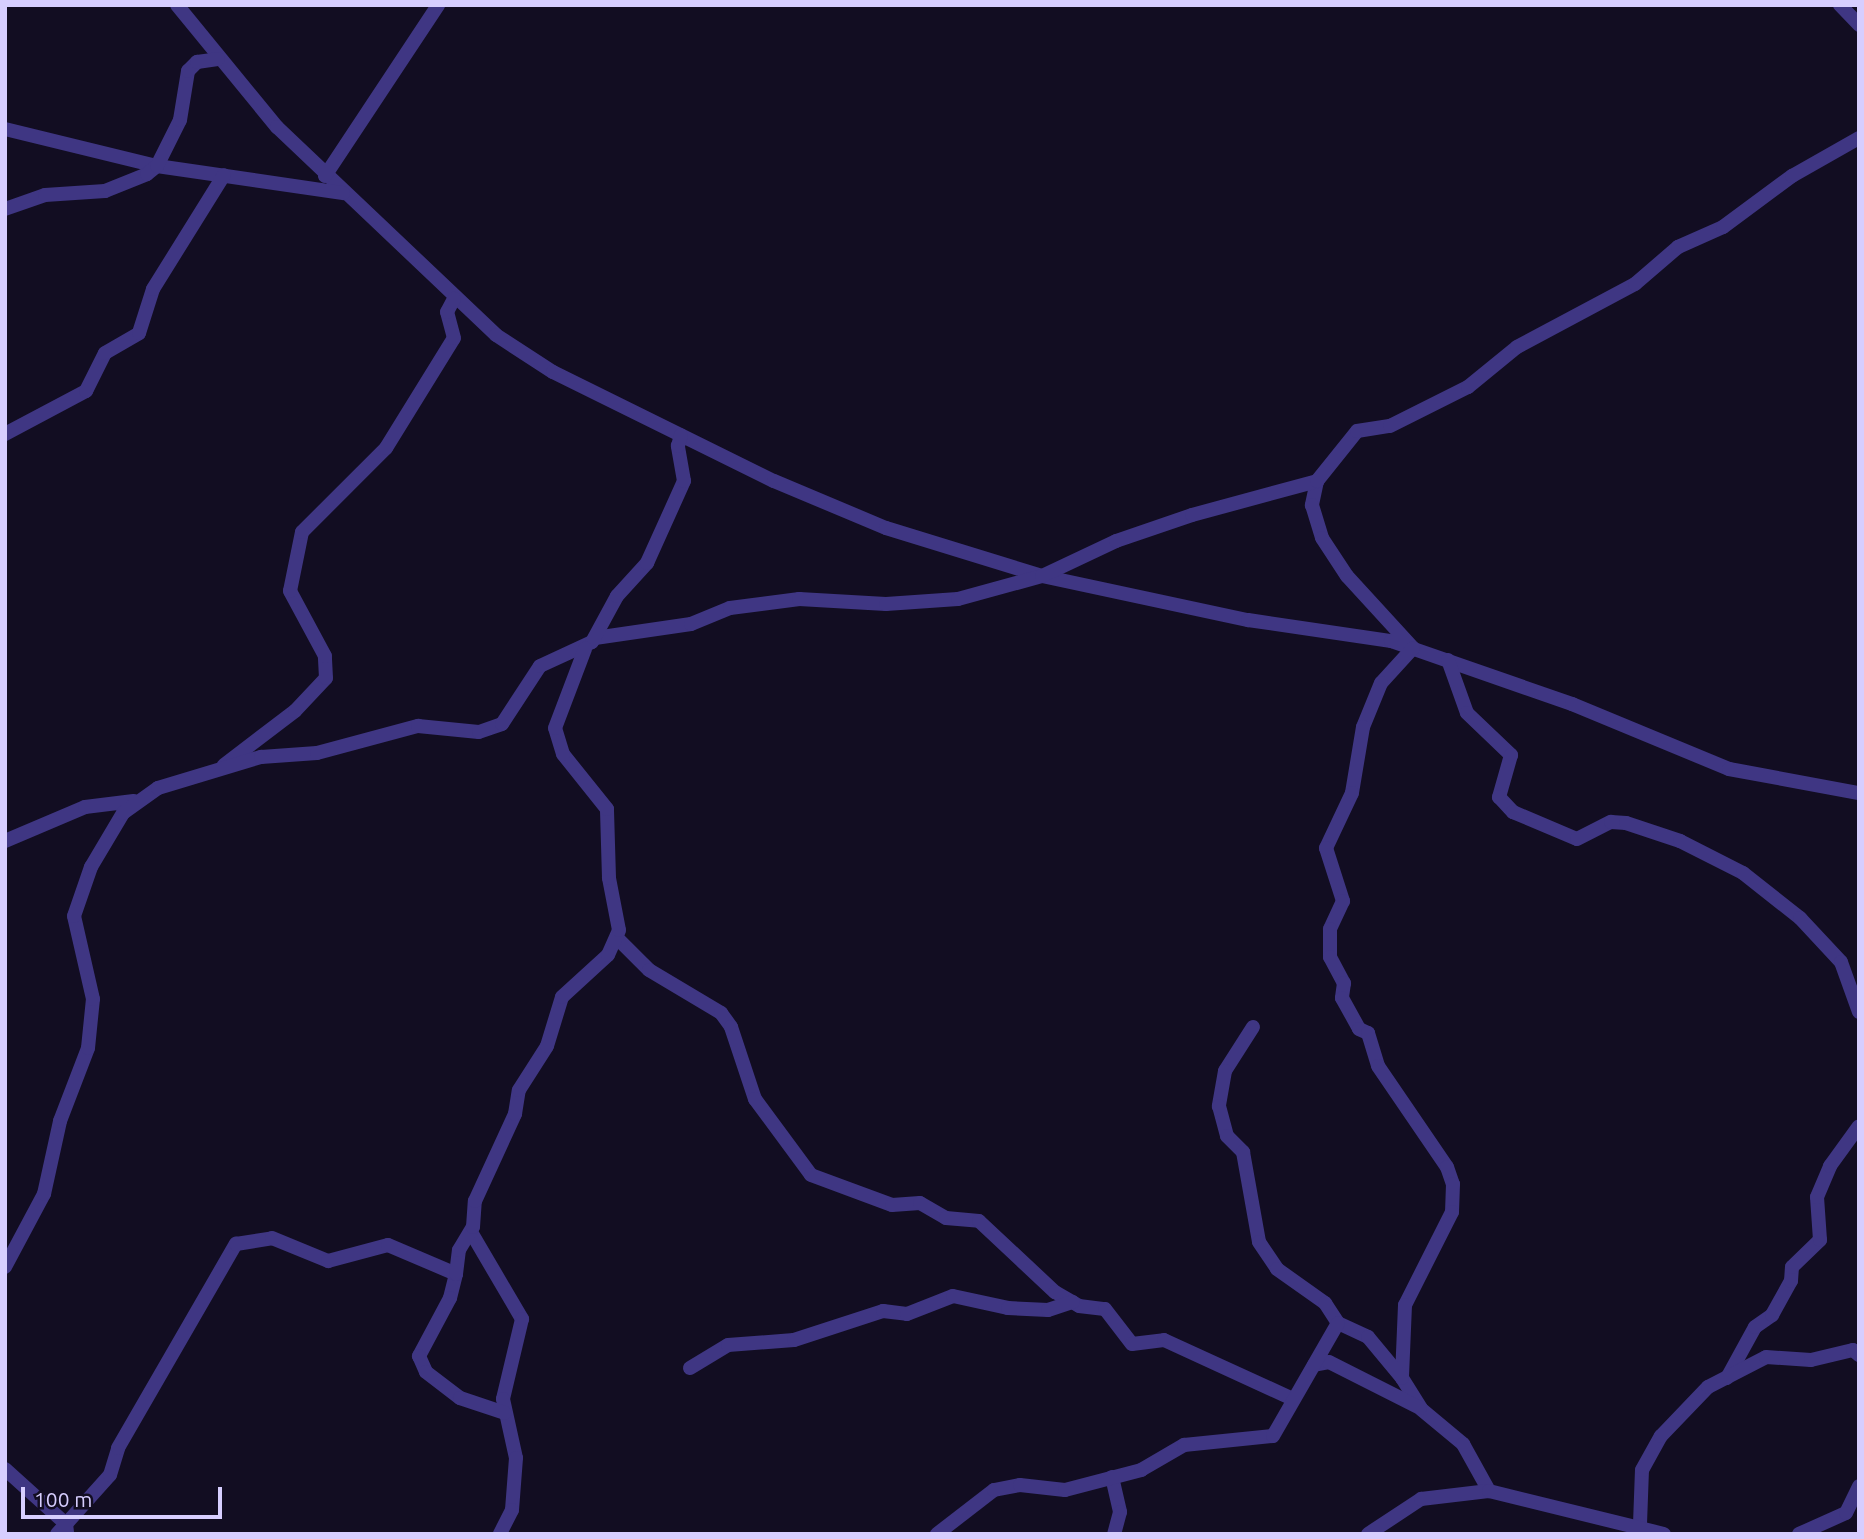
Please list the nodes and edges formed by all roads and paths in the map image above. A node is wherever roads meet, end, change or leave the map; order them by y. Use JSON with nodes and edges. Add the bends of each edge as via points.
{"nodes":[{"id":1,"x":177,"y":5,"type":"edge"},
{"id":2,"x":438,"y":5,"type":"edge"},
{"id":3,"x":1840,"y":5,"type":"edge"},
{"id":4,"x":1859,"y":25,"type":"edge"},
{"id":5,"x":218,"y":58,"type":"junction"},
{"id":6,"x":5,"y":129,"type":"edge"},
{"id":7,"x":1859,"y":138,"type":"edge"},
{"id":8,"x":158,"y":166,"type":"junction"},
{"id":9,"x":224,"y":175,"type":"junction"},
{"id":10,"x":325,"y":176,"type":"junction"},
{"id":11,"x":343,"y":193,"type":"junction"},
{"id":12,"x":5,"y":209,"type":"edge"},
{"id":13,"x":454,"y":299,"type":"junction"},
{"id":14,"x":5,"y":434,"type":"edge"},
{"id":15,"x":681,"y":435,"type":"junction"},
{"id":16,"x":1317,"y":481,"type":"junction"},
{"id":17,"x":1042,"y":576,"type":"junction"},
{"id":18,"x":590,"y":643,"type":"junction"},
{"id":19,"x":1413,"y":648,"type":"junction"},
{"id":20,"x":1448,"y":660,"type":"junction"},
{"id":21,"x":218,"y":770,"type":"junction"},
{"id":22,"x":1859,"y":793,"type":"edge"},
{"id":23,"x":134,"y":801,"type":"junction"},
{"id":24,"x":5,"y":841,"type":"edge"},
{"id":25,"x":617,"y":938,"type":"junction"},
{"id":26,"x":1859,"y":1012,"type":"edge"},
{"id":27,"x":1253,"y":1027,"type":"dead end"},
{"id":28,"x":1859,"y":1126,"type":"edge"},
{"id":29,"x":471,"y":1231,"type":"junction"},
{"id":30,"x":5,"y":1267,"type":"edge"},
{"id":31,"x":456,"y":1274,"type":"junction"},
{"id":32,"x":1073,"y":1302,"type":"junction"},
{"id":33,"x":1338,"y":1323,"type":"junction"},
{"id":34,"x":1857,"y":1351,"type":"edge"},
{"id":35,"x":1314,"y":1365,"type":"junction"},
{"id":36,"x":690,"y":1368,"type":"dead end"},
{"id":37,"x":1402,"y":1378,"type":"junction"},
{"id":38,"x":1727,"y":1378,"type":"junction"},
{"id":39,"x":1293,"y":1399,"type":"junction"},
{"id":40,"x":1421,"y":1409,"type":"junction"},
{"id":41,"x":505,"y":1413,"type":"junction"},
{"id":42,"x":5,"y":1469,"type":"edge"},
{"id":43,"x":1112,"y":1477,"type":"junction"},
{"id":44,"x":1859,"y":1486,"type":"edge"},
{"id":45,"x":1489,"y":1491,"type":"junction"},
{"id":46,"x":1640,"y":1524,"type":"junction"},
{"id":47,"x":63,"y":1530,"type":"edge"},
{"id":48,"x":500,"y":1534,"type":"edge"},
{"id":49,"x":937,"y":1534,"type":"edge"},
{"id":50,"x":1115,"y":1534,"type":"edge"},
{"id":51,"x":1368,"y":1534,"type":"edge"},
{"id":52,"x":1664,"y":1534,"type":"edge"},
{"id":53,"x":1799,"y":1534,"type":"edge"}],
"edges":[{"from":1,"to":5,"type":"street"},
{"from":2,"to":10,"type":"street"},
{"from":3,"to":4,"type":"street"},
{"from":5,"to":8,"type":"street","via":[[197,62],[188,71],[180,120]]},
{"from":5,"to":10,"type":"street"},
{"from":6,"to":8,"type":"street"},
{"from":7,"to":16,"type":"street","via":[[1792,176],[1723,227],[1678,247],[1635,284],[1517,346],[1468,387],[1390,426],[1357,431]]},
{"from":8,"to":9,"type":"street"},
{"from":8,"to":12,"type":"street","via":[[113,189],[45,195]]},
{"from":9,"to":11,"type":"street"},
{"from":9,"to":14,"type":"street","via":[[153,289],[139,332],[105,353],[86,391]]},
{"from":10,"to":11,"type":"street"},
{"from":11,"to":13,"type":"street"},
{"from":13,"to":15,"type":"street","via":[[552,372]]},
{"from":13,"to":21,"type":"street","via":[[447,312],[454,338],[426,375],[392,440],[326,514],[302,532],[290,591],[325,656],[326,678],[295,711]]},
{"from":15,"to":17,"type":"street","via":[[857,517]]},
{"from":15,"to":18,"type":"street","via":[[678,446],[684,481],[662,535],[647,563],[617,596]]},
{"from":16,"to":17,"type":"street","via":[[1116,541]]},
{"from":16,"to":19,"type":"street","via":[[1312,505],[1322,538],[1347,576]]},
{"from":17,"to":18,"type":"street","via":[[958,600],[886,604],[799,599],[730,608],[691,624]]},
{"from":17,"to":19,"type":"street"},
{"from":18,"to":21,"type":"street","via":[[540,666],[510,715],[491,730],[418,726],[325,751],[261,757]]},
{"from":18,"to":25,"type":"street","via":[[555,728],[563,754],[607,809]]},
{"from":19,"to":20,"type":"street"},
{"from":19,"to":37,"type":"street","via":[[1381,683],[1363,727],[1352,793],[1326,848],[1343,901],[1329,947],[1344,983],[1342,998],[1359,1029],[1368,1033],[1378,1066],[1447,1167],[1453,1184],[1447,1223],[1405,1305]]},
{"from":20,"to":22,"type":"street","via":[[1730,769]]},
{"from":20,"to":26,"type":"street","via":[[1467,713],[1511,755],[1499,797],[1513,812],[1577,839],[1611,822],[1626,823],[1680,841],[1744,873],[1800,918],[1841,962]]},
{"from":21,"to":23,"type":"street"},
{"from":23,"to":24,"type":"street","via":[[85,807]]},
{"from":23,"to":30,"type":"street","via":[[102,845],[74,916],[93,999],[88,1048],[60,1121],[44,1194]]},
{"from":25,"to":29,"type":"street","via":[[608,955],[562,997],[547,1046],[519,1090],[515,1114],[475,1201]]},
{"from":25,"to":32,"type":"street","via":[[649,970],[720,1013],[731,1027],[755,1099],[775,1129],[793,1144],[806,1171],[879,1200],[920,1203],[946,1218],[986,1224],[1046,1285]]},
{"from":27,"to":33,"type":"street","via":[[1225,1071],[1219,1105],[1227,1136],[1243,1152],[1251,1213],[1272,1263],[1325,1303]]},
{"from":28,"to":38,"type":"street","via":[[1817,1197],[1820,1240],[1792,1268],[1791,1281],[1772,1315],[1755,1327]]},
{"from":29,"to":31,"type":"street","via":[[459,1250]]},
{"from":29,"to":41,"type":"street","via":[[522,1319]]},
{"from":31,"to":41,"type":"street","via":[[450,1298],[419,1356],[426,1372],[460,1398]]},
{"from":31,"to":47,"type":"street","via":[[388,1245],[328,1261],[272,1238],[236,1244],[118,1448],[110,1475]]},
{"from":32,"to":36,"type":"street","via":[[1048,1310],[1008,1308],[953,1296],[908,1314],[883,1311],[794,1340],[728,1345]]},
{"from":32,"to":39,"type":"street","via":[[1105,1309],[1132,1344],[1164,1340]]},
{"from":33,"to":35,"type":"street"},
{"from":33,"to":37,"type":"street","via":[[1368,1336]]},
{"from":34,"to":38,"type":"street","via":[[1811,1360],[1766,1357]]},
{"from":35,"to":39,"type":"street"},
{"from":35,"to":40,"type":"street","via":[[1329,1362]]},
{"from":37,"to":40,"type":"street"},
{"from":38,"to":46,"type":"street","via":[[1694,1398],[1648,1459],[1638,1483]]},
{"from":39,"to":43,"type":"street","via":[[1273,1436],[1184,1446],[1141,1470]]},
{"from":40,"to":45,"type":"street","via":[[1463,1444]]},
{"from":41,"to":48,"type":"street","via":[[516,1458],[512,1510]]},
{"from":42,"to":47,"type":"street"},
{"from":43,"to":49,"type":"street","via":[[1065,1490],[1020,1485],[994,1490]]},
{"from":43,"to":50,"type":"street","via":[[1120,1512]]},
{"from":44,"to":53,"type":"street","via":[[1846,1513]]},
{"from":45,"to":46,"type":"street"},
{"from":45,"to":51,"type":"street","via":[[1421,1499]]},
{"from":46,"to":52,"type":"street"}]}
